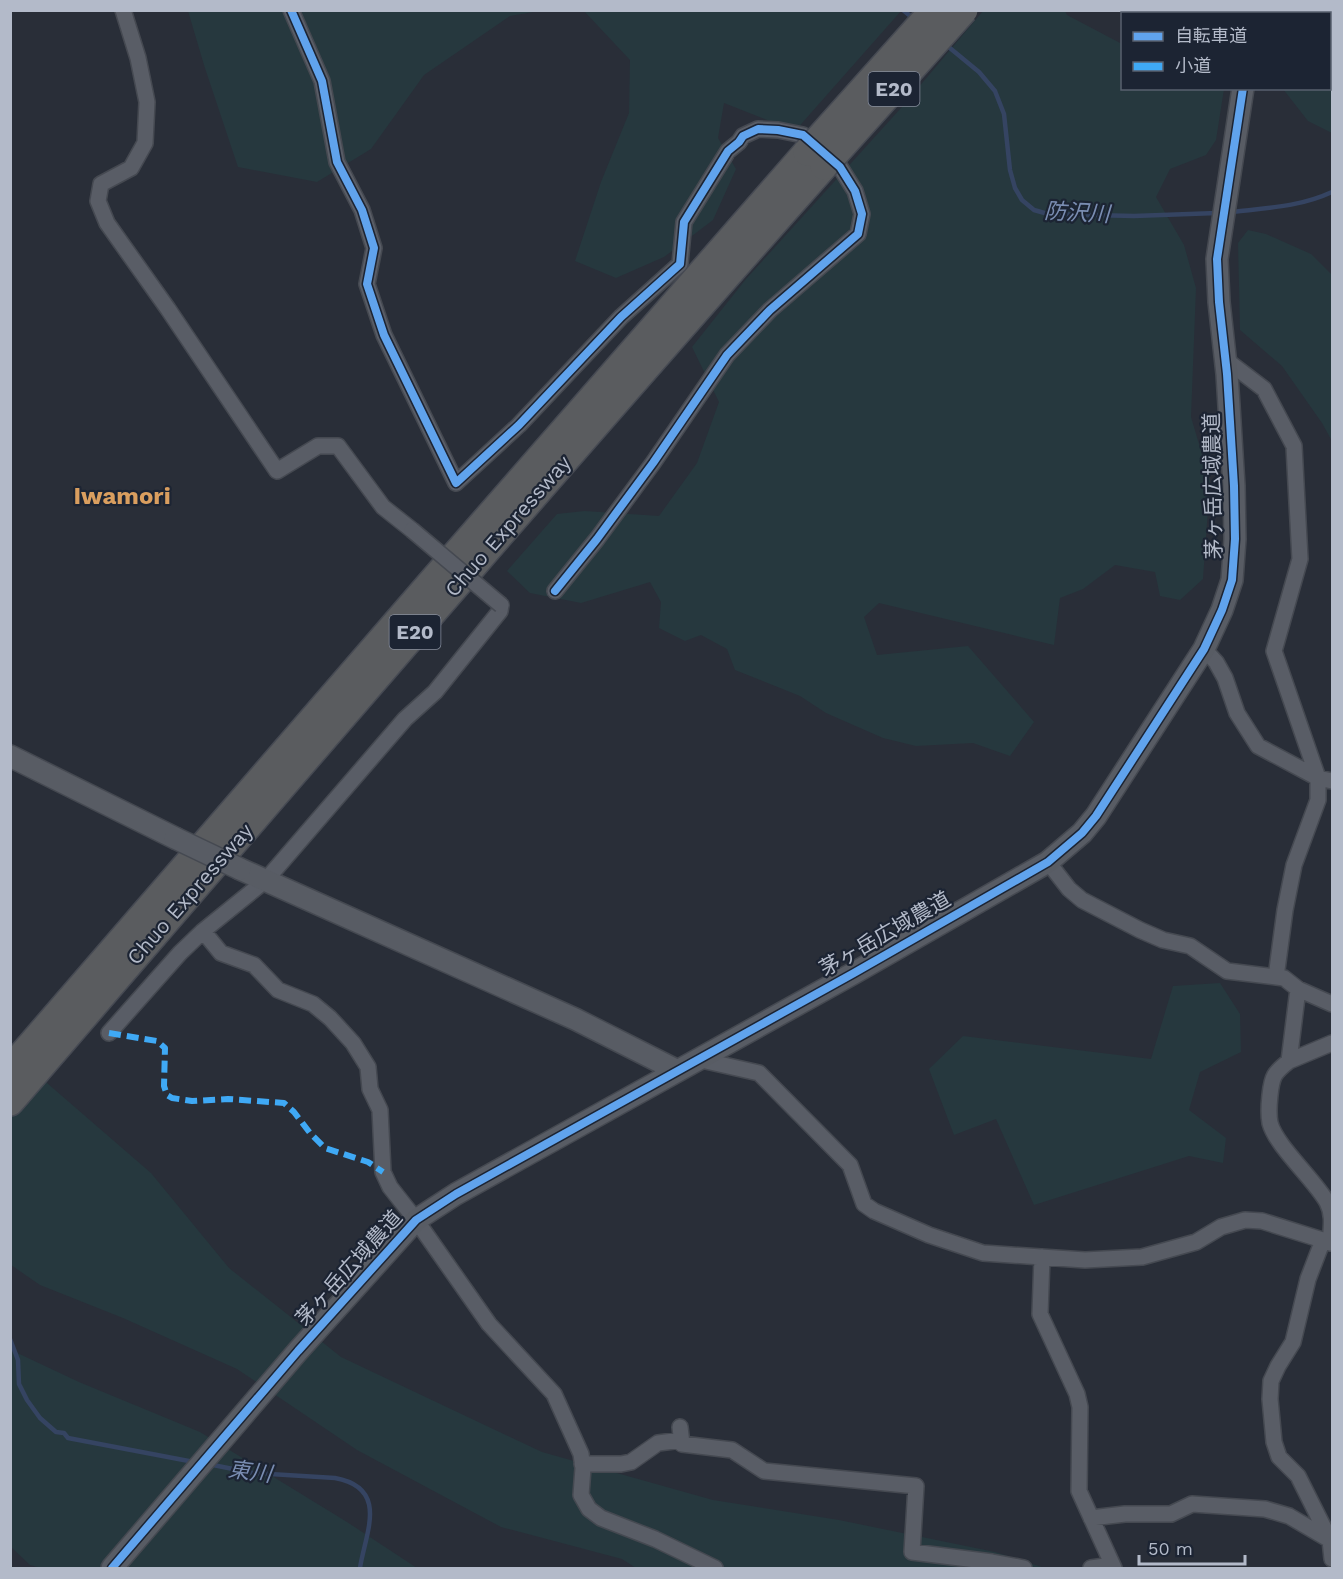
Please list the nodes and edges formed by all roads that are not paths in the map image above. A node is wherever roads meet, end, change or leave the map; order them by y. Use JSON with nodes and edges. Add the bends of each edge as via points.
{"nodes":[{"id":1,"x":123,"y":10,"type":"edge"},
{"id":2,"x":291,"y":10,"type":"edge"},
{"id":3,"x":934,"y":10,"type":"edge"},
{"id":4,"x":964,"y":10,"type":"edge"},
{"id":5,"x":1243,"y":90,"type":"edge"},
{"id":6,"x":816,"y":159,"type":"junction"},
{"id":7,"x":1226,"y":360,"type":"junction"},
{"id":8,"x":555,"y":591,"type":"dead end"},
{"id":9,"x":1204,"y":649,"type":"junction"},
{"id":10,"x":10,"y":756,"type":"edge"},
{"id":11,"x":1325,"y":780,"type":"edge"},
{"id":12,"x":1048,"y":862,"type":"junction"},
{"id":13,"x":266,"y":880,"type":"junction"},
{"id":14,"x":203,"y":931,"type":"junction"},
{"id":15,"x":1276,"y":977,"type":"junction"},
{"id":16,"x":1298,"y":989,"type":"junction"},
{"id":17,"x":1332,"y":1004,"type":"edge"},
{"id":18,"x":109,"y":1033,"type":"dead end"},
{"id":19,"x":1332,"y":1043,"type":"edge"},
{"id":20,"x":697,"y":1059,"type":"junction"},
{"id":21,"x":1289,"y":1061,"type":"junction"},
{"id":22,"x":10,"y":1069,"type":"edge"},
{"id":23,"x":676,"y":1070,"type":"junction"},
{"id":24,"x":10,"y":1102,"type":"edge"},
{"id":25,"x":416,"y":1220,"type":"junction"},
{"id":26,"x":1328,"y":1242,"type":"edge"},
{"id":27,"x":1042,"y":1257,"type":"junction"},
{"id":28,"x":582,"y":1464,"type":"junction"},
{"id":29,"x":1091,"y":1518,"type":"junction"},
{"id":30,"x":1331,"y":1547,"type":"edge"},
{"id":31,"x":1113,"y":1567,"type":"edge"},
{"id":32,"x":112,"y":1569,"type":"edge"},
{"id":33,"x":715,"y":1569,"type":"edge"},
{"id":34,"x":1024,"y":1569,"type":"edge"},
{"id":35,"x":1091,"y":1569,"type":"edge"}],
"edges":[{"from":1,"to":13,"type":"street","bridge":true,"via":[[147,102],[146,143],[131,168],[101,184],[98,201],[107,223],[277,471],[318,446],[338,446],[383,507],[501,605],[435,692],[405,719]]},
{"from":2,"to":8,"type":"street","via":[[322,81],[337,162],[363,210],[374,248],[367,284],[384,335],[456,483],[519,425],[621,317],[680,264],[684,222],[728,151],[743,136],[758,129],[803,135],[840,167],[855,191],[862,214],[858,234],[770,310],[727,355],[646,473]]},
{"from":3,"to":6,"type":"highway","name":"Chuo Expressway","number":"E20","bridge":true},
{"from":4,"to":6,"type":"highway","name":"Chuo Expressway","number":"E20","bridge":true},
{"from":5,"to":7,"type":"street","name":"茅ヶ岳広域農道","via":[[1217,259]]},
{"from":6,"to":22,"type":"highway","name":"Chuo Expressway","number":"E20","via":[[429,585]]},
{"from":6,"to":24,"type":"highway","name":"Chuo Expressway","number":"E20"},
{"from":7,"to":9,"type":"street","name":"茅ヶ岳広域農道","via":[[1235,539],[1232,580]]},
{"from":7,"to":11,"type":"street","via":[[1264,389],[1294,446],[1300,559],[1274,651]]},
{"from":9,"to":11,"type":"street","via":[[1225,678],[1237,713],[1258,746]]},
{"from":9,"to":12,"type":"street","name":"茅ヶ岳広域農道","via":[[1096,816]]},
{"from":10,"to":13,"type":"street","bridge":true},
{"from":11,"to":15,"type":"street","via":[[1294,866]]},
{"from":12,"to":15,"type":"street","via":[[1082,900],[1163,940],[1190,946],[1227,971]]},
{"from":12,"to":20,"type":"street","name":"茅ヶ岳広域農道"},
{"from":13,"to":14,"type":"street"},
{"from":13,"to":23,"type":"street","via":[[575,1019]]},
{"from":14,"to":18,"type":"street"},
{"from":14,"to":25,"type":"street","via":[[221,953],[254,964],[278,990],[313,1004],[353,1044],[368,1067],[370,1089],[380,1110],[383,1172]]},
{"from":15,"to":16,"type":"street"},
{"from":16,"to":17,"type":"street"},
{"from":16,"to":21,"type":"street"},
{"from":19,"to":21,"type":"street"},
{"from":20,"to":23,"type":"street","name":"茅ヶ岳広域農道"},
{"from":20,"to":27,"type":"street","via":[[759,1072],[850,1165],[864,1204],[874,1211],[928,1235],[982,1252]]},
{"from":21,"to":26,"type":"street","via":[[1275,1072],[1268,1110],[1270,1125],[1327,1203],[1332,1220]]},
{"from":23,"to":25,"type":"street","name":"茅ヶ岳広域農道"},
{"from":25,"to":28,"type":"street","via":[[489,1324],[554,1394]]},
{"from":25,"to":32,"type":"street","name":"茅ヶ岳広域農道"},
{"from":26,"to":27,"type":"street","via":[[1262,1221],[1245,1220],[1226,1225],[1196,1242],[1142,1257]]},
{"from":26,"to":30,"type":"street","via":[[1308,1279],[1293,1342],[1271,1381],[1270,1399],[1279,1458],[1298,1476]]},
{"from":27,"to":29,"type":"street","via":[[1040,1314],[1077,1394],[1079,1491]]},
{"from":28,"to":33,"type":"street","via":[[581,1495],[589,1509]]},
{"from":28,"to":34,"type":"street","via":[[631,1462],[681,1433],[682,1444],[732,1450],[764,1471],[916,1486],[912,1552]]},
{"from":29,"to":30,"type":"street","via":[[1171,1514],[1192,1504],[1265,1509],[1289,1516]]},
{"from":29,"to":31,"type":"street"},
{"from":31,"to":35,"type":"street"}]}
